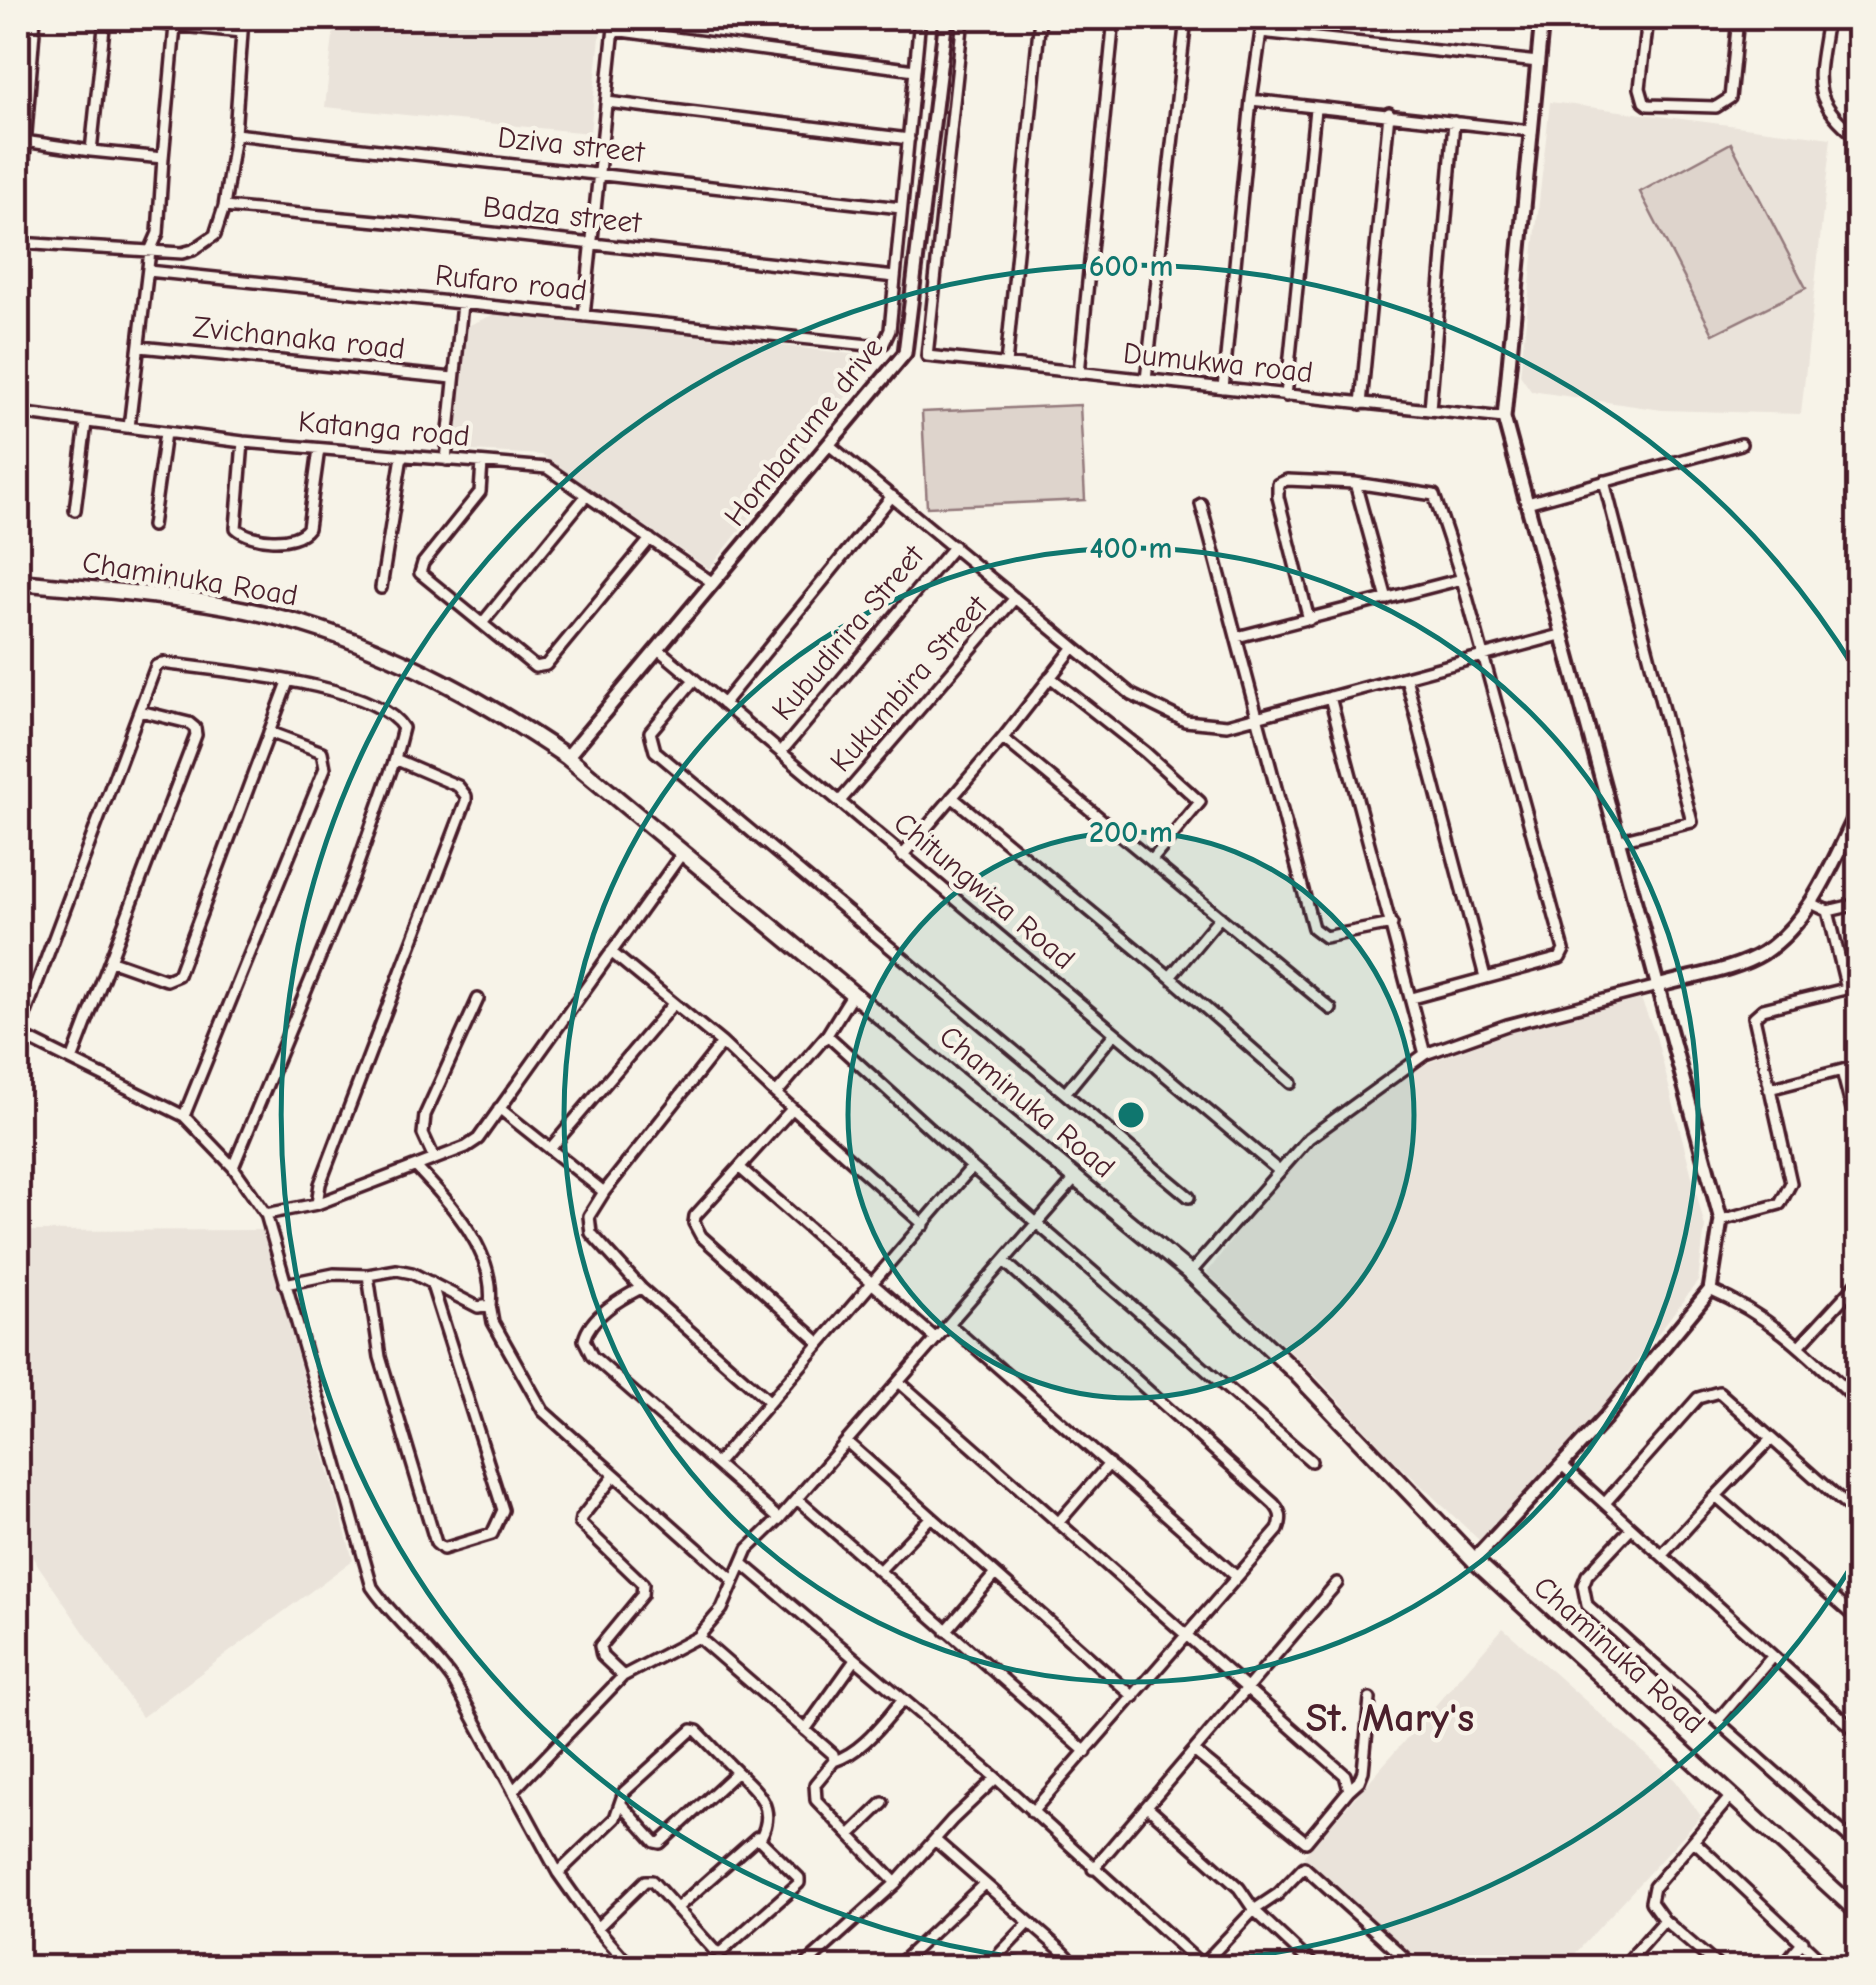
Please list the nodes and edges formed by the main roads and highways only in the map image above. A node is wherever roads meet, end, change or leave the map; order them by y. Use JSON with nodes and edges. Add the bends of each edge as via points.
{"nodes":[{"id":1,"x":18,"y":582,"type":"edge"},
{"id":2,"x":1858,"y":1912,"type":"edge"}],
"edges":[{"from":1,"to":2,"type":"main road","name":"Chaminuka Road","via":[[198,602],[302,624],[450,684],[567,758],[1190,1273],[1295,1372],[1474,1560]]}]}
